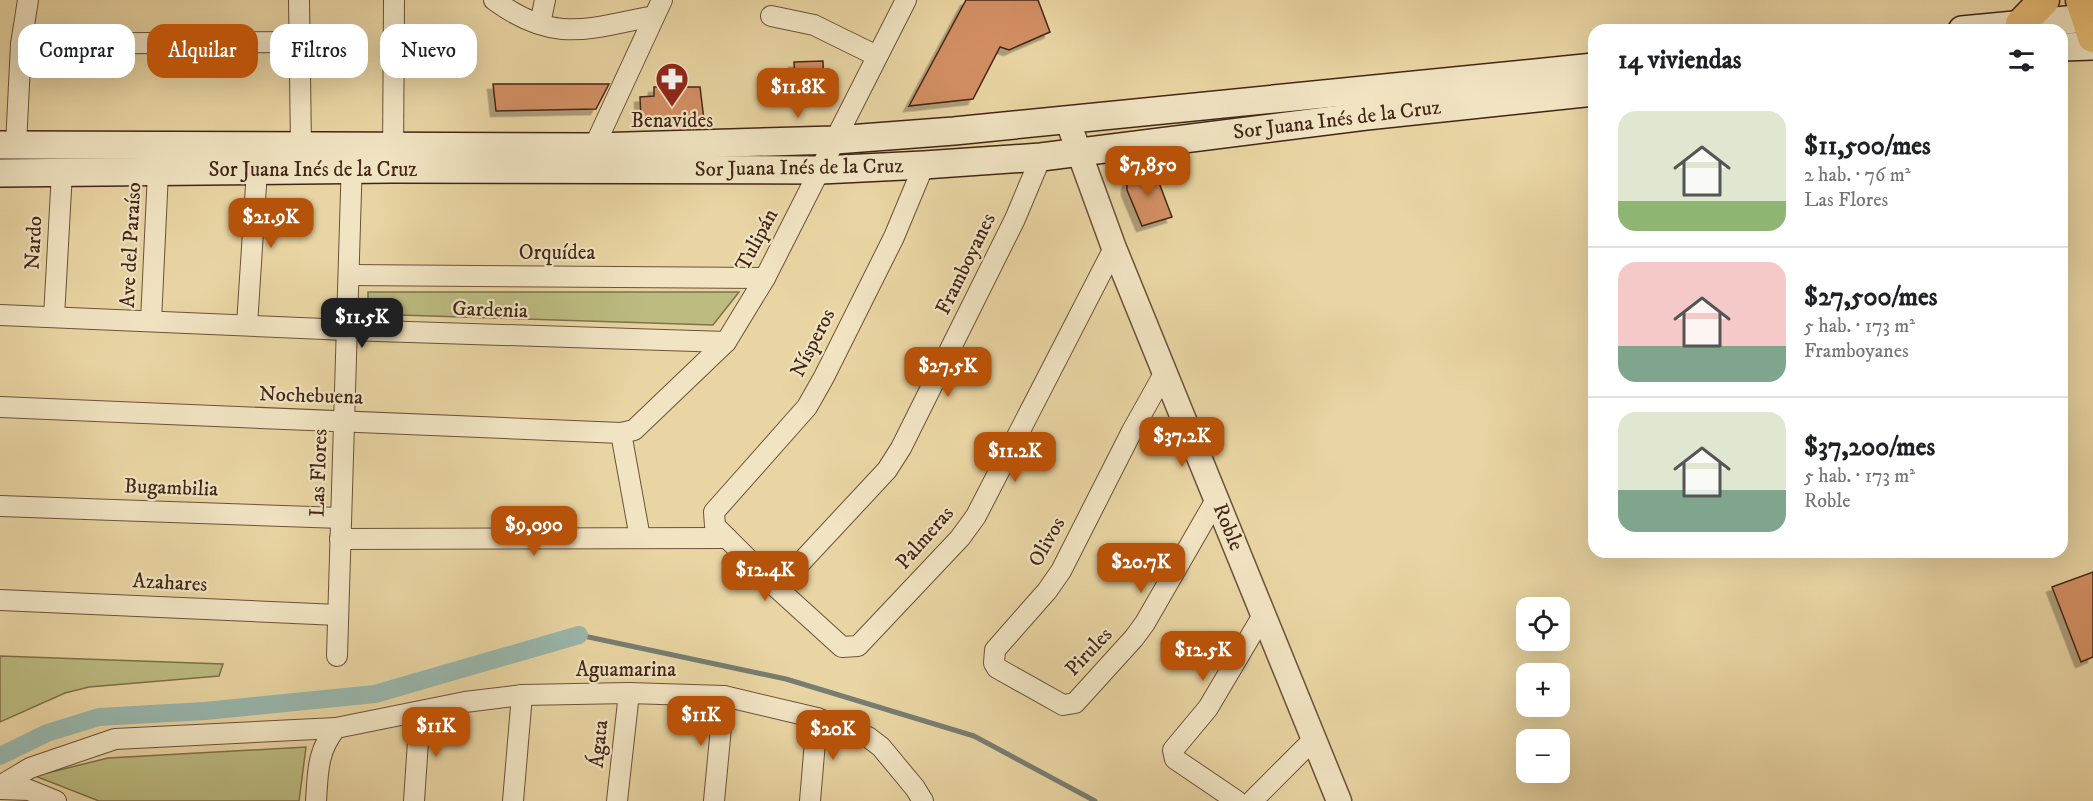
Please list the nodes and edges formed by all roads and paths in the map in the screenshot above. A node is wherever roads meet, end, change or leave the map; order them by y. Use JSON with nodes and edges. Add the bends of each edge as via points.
{"nodes":[{"id":1,"x":28,"y":0,"type":"edge"},
{"id":2,"x":299,"y":0,"type":"edge"},
{"id":3,"x":394,"y":0,"type":"edge"},
{"id":4,"x":494,"y":0,"type":"edge"},
{"id":5,"x":545,"y":0,"type":"edge"},
{"id":6,"x":906,"y":0,"type":"edge"},
{"id":7,"x":2044,"y":0,"type":"edge"},
{"id":8,"x":658,"y":8,"type":"edge"},
{"id":9,"x":771,"y":16,"type":"dead end"},
{"id":10,"x":24,"y":24,"type":"edge"},
{"id":11,"x":300,"y":24,"type":"edge"},
{"id":12,"x":540,"y":24,"type":"junction"},
{"id":13,"x":2021,"y":24,"type":"joint"},
{"id":14,"x":2089,"y":24,"type":"edge"},
{"id":15,"x":270,"y":42,"type":"edge"},
{"id":16,"x":2068,"y":42,"type":"edge"},
{"id":17,"x":135,"y":43,"type":"edge"},
{"id":18,"x":877,"y":56,"type":"junction"},
{"id":19,"x":18,"y":67,"type":"edge"},
{"id":20,"x":1588,"y":67,"type":"edge"},
{"id":21,"x":300,"y":78,"type":"edge"},
{"id":22,"x":1588,"y":93,"type":"edge"},
{"id":23,"x":1067,"y":119,"type":"junction"},
{"id":24,"x":835,"y":141,"type":"junction"},
{"id":25,"x":8,"y":145,"type":"edge"},
{"id":26,"x":301,"y":147,"type":"junction"},
{"id":27,"x":594,"y":147,"type":"junction"},
{"id":28,"x":1079,"y":152,"type":"junction"},
{"id":29,"x":687,"y":157,"type":"junction"},
{"id":30,"x":1041,"y":157,"type":"junction"},
{"id":31,"x":352,"y":158,"type":"junction"},
{"id":32,"x":393,"y":158,"type":"junction"},
{"id":33,"x":924,"y":165,"type":"junction"},
{"id":34,"x":257,"y":170,"type":"junction"},
{"id":35,"x":821,"y":170,"type":"junction"},
{"id":36,"x":62,"y":172,"type":"junction"},
{"id":37,"x":158,"y":172,"type":"junction"},
{"id":38,"x":0,"y":173,"type":"edge"},
{"id":39,"x":1114,"y":248,"type":"junction"},
{"id":40,"x":349,"y":275,"type":"junction"},
{"id":41,"x":765,"y":278,"type":"junction"},
{"id":42,"x":0,"y":315,"type":"edge"},
{"id":43,"x":54,"y":317,"type":"junction"},
{"id":44,"x":151,"y":321,"type":"junction"},
{"id":45,"x":248,"y":325,"type":"junction"},
{"id":46,"x":347,"y":330,"type":"junction"},
{"id":47,"x":726,"y":342,"type":"junction"},
{"id":48,"x":1165,"y":372,"type":"junction"},
{"id":49,"x":0,"y":407,"type":"edge"},
{"id":50,"x":344,"y":422,"type":"junction"},
{"id":51,"x":621,"y":433,"type":"junction"},
{"id":52,"x":1217,"y":498,"type":"junction"},
{"id":53,"x":0,"y":506,"type":"edge"},
{"id":54,"x":341,"y":518,"type":"junction"},
{"id":55,"x":640,"y":538,"type":"junction"},
{"id":56,"x":728,"y":538,"type":"junction"},
{"id":57,"x":340,"y":539,"type":"junction"},
{"id":58,"x":777,"y":588,"type":"junction"},
{"id":59,"x":0,"y":600,"type":"edge"},
{"id":60,"x":338,"y":615,"type":"junction"},
{"id":61,"x":1263,"y":615,"type":"junction"},
{"id":62,"x":337,"y":656,"type":"dead end"},
{"id":63,"x":629,"y":693,"type":"junction"},
{"id":64,"x":522,"y":695,"type":"junction"},
{"id":65,"x":724,"y":696,"type":"junction"},
{"id":66,"x":1063,"y":705,"type":"joint"},
{"id":67,"x":420,"y":712,"type":"junction"},
{"id":68,"x":818,"y":718,"type":"junction"},
{"id":69,"x":336,"y":728,"type":"junction"},
{"id":70,"x":1314,"y":739,"type":"junction"},
{"id":71,"x":6,"y":791,"type":"edge"},
{"id":72,"x":917,"y":797,"type":"edge"},
{"id":73,"x":56,"y":801,"type":"edge"},
{"id":74,"x":316,"y":801,"type":"edge"},
{"id":75,"x":414,"y":801,"type":"edge"},
{"id":76,"x":513,"y":801,"type":"edge"},
{"id":77,"x":617,"y":801,"type":"edge"},
{"id":78,"x":714,"y":801,"type":"edge"},
{"id":79,"x":810,"y":801,"type":"edge"},
{"id":80,"x":1237,"y":801,"type":"edge"},
{"id":81,"x":1252,"y":801,"type":"edge"},
{"id":82,"x":1339,"y":801,"type":"edge"}],
"edges":[{"from":1,"to":10,"type":"street"},
{"from":2,"to":11,"type":"street"},
{"from":3,"to":32,"type":"street"},
{"from":4,"to":12,"type":"street"},
{"from":5,"to":12,"type":"street"},
{"from":6,"to":18,"type":"street","name":"Tulipán"},
{"from":7,"to":13,"type":"main road"},
{"from":8,"to":12,"type":"street","via":[[579,31]]},
{"from":8,"to":27,"type":"street"},
{"from":9,"to":18,"type":"street","via":[[814,26]]},
{"from":13,"to":14,"type":"main road"},
{"from":14,"to":16,"type":"main road"},
{"from":15,"to":17,"type":"street"},
{"from":18,"to":24,"type":"street","name":"Tulipán"},
{"from":19,"to":25,"type":"street"},
{"from":20,"to":23,"type":"main road","name":"Sor Juana Inés de la Cruz"},
{"from":21,"to":26,"type":"street"},
{"from":22,"to":28,"type":"main road","name":"Sor Juana Inés de la Cruz"},
{"from":23,"to":24,"type":"main road","name":"Sor Juana Inés de la Cruz"},
{"from":23,"to":28,"type":"street","name":"Roble"},
{"from":24,"to":29,"type":"main road","name":"Sor Juana Inés de la Cruz"},
{"from":24,"to":35,"type":"street","name":"Tulipán"},
{"from":25,"to":26,"type":"main road","name":"Sor Juana Inés de la Cruz"},
{"from":26,"to":31,"type":"main road","name":"Sor Juana Inés de la Cruz"},
{"from":27,"to":29,"type":"main road","name":"Sor Juana Inés de la Cruz"},
{"from":27,"to":32,"type":"main road","name":"Sor Juana Inés de la Cruz"},
{"from":28,"to":30,"type":"main road","name":"Sor Juana Inés de la Cruz"},
{"from":28,"to":39,"type":"street","name":"Roble"},
{"from":29,"to":32,"type":"main road","name":"Sor Juana Inés de la Cruz"},
{"from":29,"to":35,"type":"main road","name":"Sor Juana Inés de la Cruz"},
{"from":30,"to":33,"type":"main road","name":"Sor Juana Inés de la Cruz"},
{"from":30,"to":58,"type":"street","name":"Framboyanes","via":[[1015,219],[901,448],[887,470]]},
{"from":31,"to":32,"type":"main road","name":"Sor Juana Inés de la Cruz"},
{"from":31,"to":34,"type":"main road","name":"Sor Juana Inés de la Cruz"},
{"from":31,"to":40,"type":"street","name":"Las Flores"},
{"from":33,"to":35,"type":"main road","name":"Sor Juana Inés de la Cruz"},
{"from":33,"to":56,"type":"street","name":"Nísperos","via":[[894,237],[807,407],[714,512],[715,526]]},
{"from":34,"to":37,"type":"main road","name":"Sor Juana Inés de la Cruz"},
{"from":34,"to":45,"type":"street"},
{"from":35,"to":41,"type":"street","name":"Tulipán"},
{"from":36,"to":37,"type":"main road","name":"Sor Juana Inés de la Cruz"},
{"from":36,"to":38,"type":"main road","name":"Sor Juana Inés de la Cruz"},
{"from":36,"to":43,"type":"street","name":"Nardo"},
{"from":37,"to":44,"type":"street","name":"Ave del Paraíso"},
{"from":39,"to":48,"type":"street","name":"Roble"},
{"from":39,"to":58,"type":"street","name":"Palmeras","via":[[976,516],[858,646],[842,647]]},
{"from":40,"to":41,"type":"street","name":"Orquídea"},
{"from":40,"to":46,"type":"street","name":"Las Flores"},
{"from":41,"to":47,"type":"street","name":"Tulipán"},
{"from":42,"to":43,"type":"street","name":"Gardenia"},
{"from":43,"to":44,"type":"street","name":"Gardenia"},
{"from":44,"to":45,"type":"street","name":"Gardenia"},
{"from":45,"to":46,"type":"street","name":"Gardenia"},
{"from":46,"to":47,"type":"street","name":"Gardenia"},
{"from":46,"to":50,"type":"street","name":"Las Flores"},
{"from":47,"to":51,"type":"street","name":"Tulipán","via":[[640,426]]},
{"from":48,"to":52,"type":"street","name":"Roble"},
{"from":48,"to":66,"type":"street","name":"Olivos","via":[[1060,571],[995,650],[997,668]]},
{"from":49,"to":50,"type":"street","name":"Nochebuena"},
{"from":50,"to":51,"type":"street","name":"Nochebuena"},
{"from":50,"to":54,"type":"street","name":"Las Flores"},
{"from":51,"to":55,"type":"street"},
{"from":52,"to":61,"type":"street","name":"Roble"},
{"from":52,"to":66,"type":"street","name":"Pirules","via":[[1140,631],[1075,703]]},
{"from":53,"to":54,"type":"street","name":"Bugambilia"},
{"from":54,"to":57,"type":"street","name":"Las Flores"},
{"from":55,"to":56,"type":"street"},
{"from":55,"to":57,"type":"street"},
{"from":56,"to":58,"type":"street"},
{"from":57,"to":60,"type":"street","name":"Las Flores"},
{"from":59,"to":60,"type":"street","name":"Azahares"},
{"from":60,"to":62,"type":"street","name":"Las Flores"},
{"from":61,"to":70,"type":"street","name":"Roble"},
{"from":61,"to":80,"type":"street","via":[[1222,687],[1173,750],[1175,759]]},
{"from":63,"to":64,"type":"street","name":"Aguamarina"},
{"from":63,"to":65,"type":"street","name":"Aguamarina"},
{"from":63,"to":77,"type":"street","name":"Ágata"},
{"from":64,"to":67,"type":"street","name":"Aguamarina"},
{"from":64,"to":76,"type":"street"},
{"from":65,"to":68,"type":"street","name":"Aguamarina"},
{"from":65,"to":78,"type":"street"},
{"from":67,"to":69,"type":"street","name":"Aguamarina"},
{"from":67,"to":75,"type":"street"},
{"from":68,"to":72,"type":"street","name":"Aguamarina","via":[[868,737]]},
{"from":68,"to":79,"type":"street"},
{"from":69,"to":71,"type":"street","name":"Aguamarina","via":[[115,739],[30,768]]},
{"from":69,"to":74,"type":"street","via":[[326,740],[319,763]]},
{"from":70,"to":81,"type":"street"},
{"from":70,"to":82,"type":"street","name":"Roble"},
{"from":71,"to":73,"type":"street","via":[[29,790]]}]}
